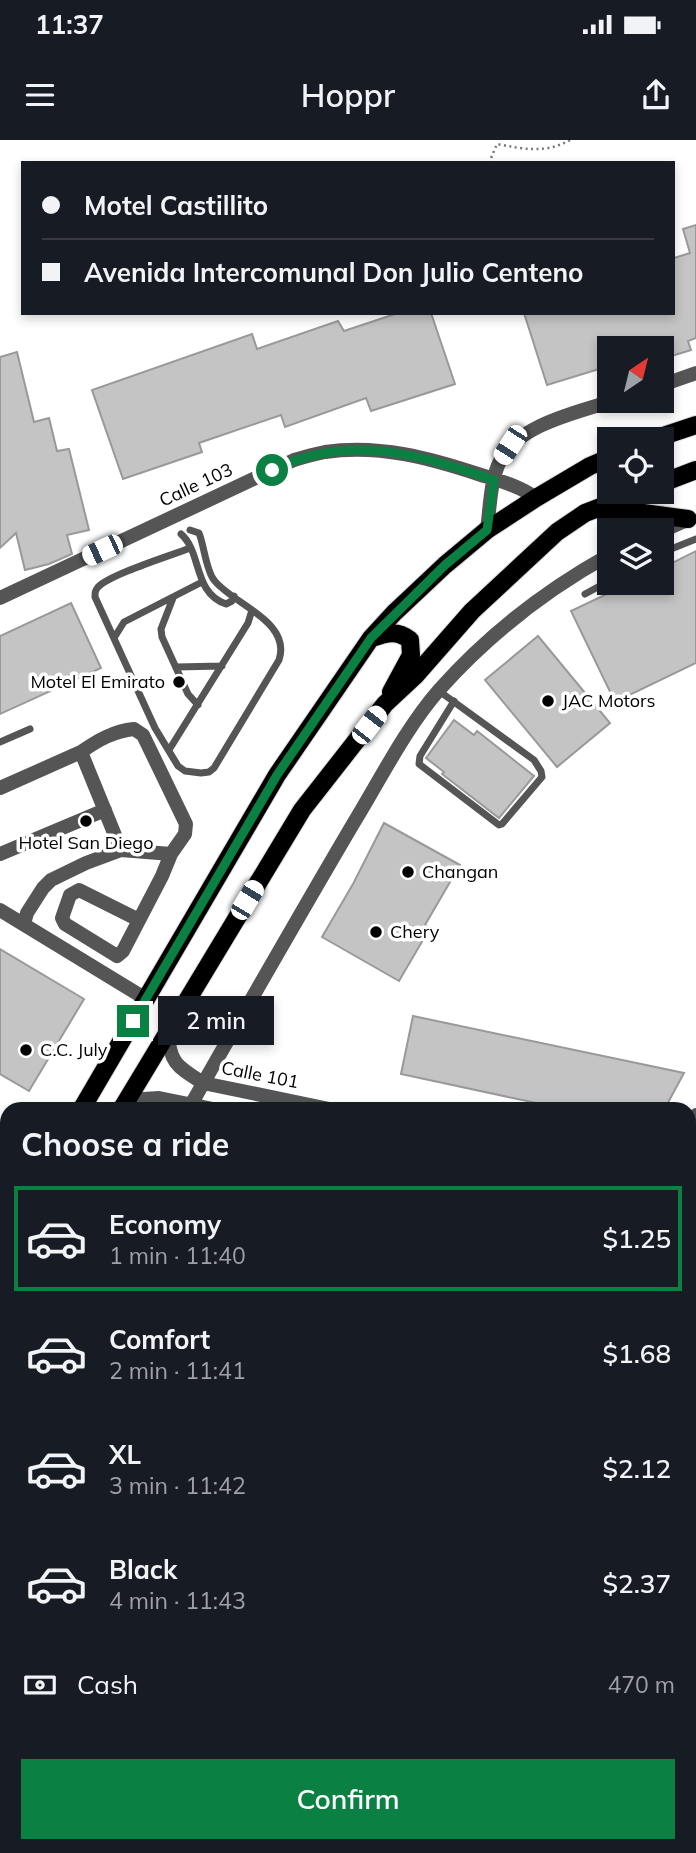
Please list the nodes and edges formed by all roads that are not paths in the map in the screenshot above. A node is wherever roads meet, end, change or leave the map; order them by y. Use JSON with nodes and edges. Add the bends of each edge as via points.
{"nodes":[{"id":1,"x":696,"y":373,"type":"edge"},
{"id":2,"x":674,"y":381,"type":"edge"},
{"id":3,"x":597,"y":406,"type":"edge"},
{"id":4,"x":696,"y":425,"type":"edge"},
{"id":5,"x":674,"y":432,"type":"edge"},
{"id":6,"x":597,"y":463,"type":"edge"},
{"id":7,"x":696,"y":470,"type":"edge"},
{"id":8,"x":674,"y":478,"type":"edge"},
{"id":9,"x":494,"y":480,"type":"junction"},
{"id":10,"x":536,"y":498,"type":"junction"},
{"id":11,"x":609,"y":504,"type":"edge"},
{"id":12,"x":585,"y":513,"type":"junction"},
{"id":13,"x":653,"y":514,"type":"junction"},
{"id":14,"x":655,"y":518,"type":"edge"},
{"id":15,"x":692,"y":518,"type":"edge"},
{"id":16,"x":674,"y":525,"type":"edge"},
{"id":17,"x":190,"y":530,"type":"dead end"},
{"id":18,"x":487,"y":530,"type":"junction"},
{"id":19,"x":181,"y":534,"type":"dead end"},
{"id":20,"x":696,"y":540,"type":"edge"},
{"id":21,"x":190,"y":548,"type":"junction"},
{"id":22,"x":674,"y":548,"type":"edge"},
{"id":23,"x":597,"y":562,"type":"edge"},
{"id":24,"x":202,"y":582,"type":"junction"},
{"id":25,"x":597,"y":588,"type":"edge"},
{"id":26,"x":585,"y":594,"type":"dead end"},
{"id":27,"x":234,"y":596,"type":"junction"},
{"id":28,"x":0,"y":598,"type":"edge"},
{"id":29,"x":173,"y":598,"type":"junction"},
{"id":30,"x":252,"y":610,"type":"junction"},
{"id":31,"x":114,"y":638,"type":"junction"},
{"id":32,"x":371,"y":638,"type":"junction"},
{"id":33,"x":222,"y":666,"type":"junction"},
{"id":34,"x":176,"y":667,"type":"junction"},
{"id":35,"x":439,"y":690,"type":"junction"},
{"id":36,"x":454,"y":701,"type":"junction"},
{"id":37,"x":385,"y":704,"type":"junction"},
{"id":38,"x":198,"y":705,"type":"junction"},
{"id":39,"x":30,"y":729,"type":"dead end"},
{"id":40,"x":0,"y":743,"type":"edge"},
{"id":41,"x":169,"y":750,"type":"junction"},
{"id":42,"x":82,"y":752,"type":"junction"},
{"id":43,"x":0,"y":788,"type":"edge"},
{"id":44,"x":105,"y":810,"type":"junction"},
{"id":45,"x":121,"y":850,"type":"junction"},
{"id":46,"x":0,"y":854,"type":"edge"},
{"id":47,"x":171,"y":854,"type":"junction"},
{"id":48,"x":0,"y":910,"type":"edge"},
{"id":49,"x":139,"y":920,"type":"junction"},
{"id":50,"x":24,"y":924,"type":"junction"},
{"id":51,"x":146,"y":999,"type":"junction"},
{"id":52,"x":168,"y":1032,"type":"junction"},
{"id":53,"x":203,"y":1083,"type":"junction"},
{"id":54,"x":86,"y":1102,"type":"edge"},
{"id":55,"x":125,"y":1102,"type":"edge"},
{"id":56,"x":136,"y":1102,"type":"edge"},
{"id":57,"x":173,"y":1102,"type":"edge"},
{"id":58,"x":193,"y":1102,"type":"edge"},
{"id":59,"x":295,"y":1102,"type":"edge"}],
"edges":[{"from":1,"to":2,"type":"street"},
{"from":3,"to":9,"type":"street","via":[[541,425],[510,445]]},
{"from":4,"to":5,"type":"main road"},
{"from":6,"to":10,"type":"main road"},
{"from":7,"to":8,"type":"main road"},
{"from":9,"to":10,"type":"street","name":"Calle 103"},
{"from":9,"to":18,"type":"street"},
{"from":9,"to":28,"type":"street","name":"Calle 103","via":[[379,450],[324,452],[293,460]]},
{"from":10,"to":18,"type":"main road"},
{"from":11,"to":12,"type":"main road"},
{"from":12,"to":13,"type":"main road","via":[[621,510]]},
{"from":12,"to":37,"type":"main road","via":[[557,532],[472,611]]},
{"from":13,"to":14,"type":"lane"},
{"from":13,"to":15,"type":"main road"},
{"from":15,"to":16,"type":"street"},
{"from":17,"to":27,"type":"lane","via":[[199,533],[214,580]]},
{"from":18,"to":32,"type":"main road"},
{"from":19,"to":21,"type":"lane"},
{"from":20,"to":22,"type":"lane"},
{"from":21,"to":24,"type":"lane"},
{"from":21,"to":31,"type":"lane","via":[[99,586],[95,597]]},
{"from":23,"to":35,"type":"street","via":[[524,611]]},
{"from":24,"to":27,"type":"lane","via":[[218,601],[226,604]]},
{"from":24,"to":29,"type":"lane"},
{"from":25,"to":26,"type":"lane"},
{"from":27,"to":30,"type":"lane"},
{"from":29,"to":31,"type":"lane","via":[[124,622]]},
{"from":29,"to":34,"type":"lane","via":[[161,629]]},
{"from":30,"to":33,"type":"lane"},
{"from":30,"to":41,"type":"lane","via":[[276,632],[282,652],[279,660],[214,768],[185,771]]},
{"from":31,"to":41,"type":"lane"},
{"from":32,"to":37,"type":"main road","via":[[396,632],[410,640],[412,649]]},
{"from":32,"to":51,"type":"main road","via":[[277,775]]},
{"from":33,"to":34,"type":"lane"},
{"from":33,"to":38,"type":"lane"},
{"from":34,"to":38,"type":"lane"},
{"from":35,"to":36,"type":"lane"},
{"from":35,"to":53,"type":"street","via":[[417,718]]},
{"from":36,"to":36,"type":"lane","via":[[420,755],[419,765],[502,824],[542,777],[541,771],[534,760]]},
{"from":37,"to":52,"type":"main road","via":[[302,810]]},
{"from":38,"to":41,"type":"lane"},
{"from":39,"to":40,"type":"lane"},
{"from":42,"to":43,"type":"street"},
{"from":42,"to":44,"type":"street"},
{"from":42,"to":47,"type":"street","via":[[122,730],[134,729],[144,735],[186,824],[185,834]]},
{"from":44,"to":45,"type":"street"},
{"from":44,"to":46,"type":"street"},
{"from":45,"to":47,"type":"street"},
{"from":45,"to":50,"type":"street","via":[[51,880]]},
{"from":47,"to":49,"type":"street"},
{"from":48,"to":50,"type":"street"},
{"from":49,"to":49,"type":"street","via":[[79,890],[70,895],[62,918],[117,956]]},
{"from":50,"to":51,"type":"street"},
{"from":51,"to":54,"type":"main road"},
{"from":52,"to":53,"type":"street","name":"Calle 101","via":[[173,1060]]},
{"from":52,"to":55,"type":"main road"},
{"from":53,"to":58,"type":"street"},
{"from":53,"to":59,"type":"street","name":"Calle 101"},
{"from":56,"to":57,"type":"street","via":[[159,1098]]}]}
